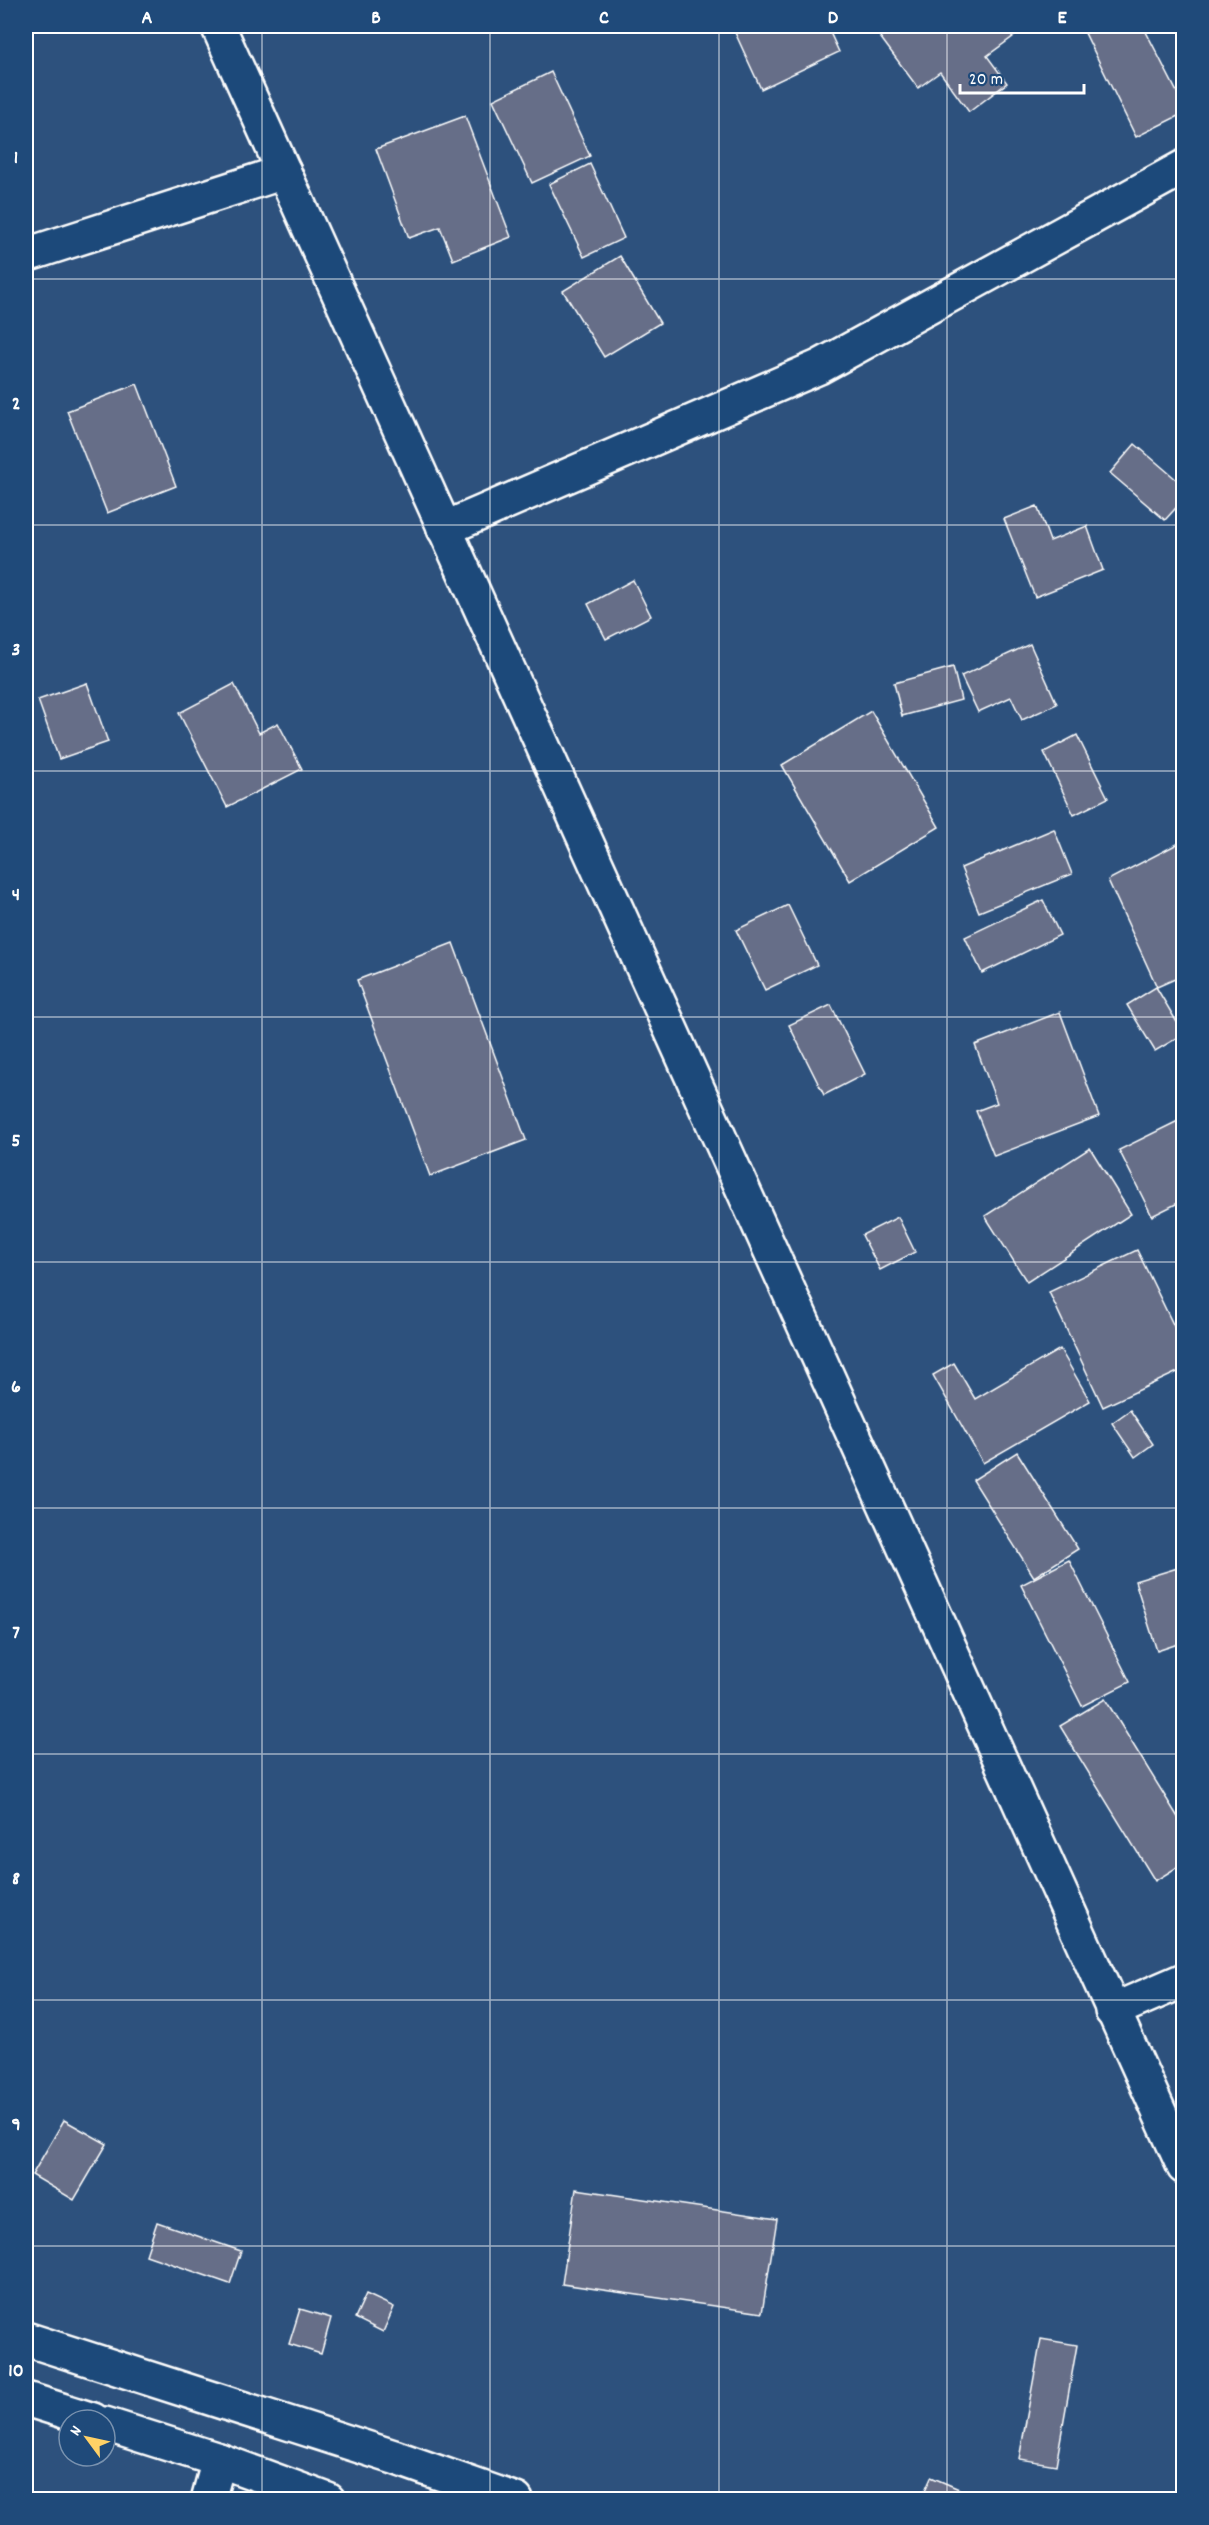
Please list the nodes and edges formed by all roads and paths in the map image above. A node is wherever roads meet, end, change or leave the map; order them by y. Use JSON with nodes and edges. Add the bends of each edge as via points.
{"nodes":[{"id":1,"x":218,"y":26,"type":"edge"},
{"id":2,"x":1184,"y":167,"type":"edge"},
{"id":3,"x":284,"y":172,"type":"junction"},
{"id":4,"x":26,"y":255,"type":"edge"},
{"id":5,"x":444,"y":529,"type":"junction"},
{"id":6,"x":1184,"y":1980,"type":"edge"},
{"id":7,"x":1112,"y":2011,"type":"junction"},
{"id":8,"x":1184,"y":2166,"type":"edge"},
{"id":9,"x":26,"y":2339,"type":"edge"},
{"id":10,"x":26,"y":2400,"type":"edge"},
{"id":11,"x":57,"y":2409,"type":"edge"},
{"id":12,"x":117,"y":2428,"type":"edge"},
{"id":13,"x":219,"y":2460,"type":"junction"},
{"id":14,"x":208,"y":2499,"type":"edge"},
{"id":15,"x":328,"y":2499,"type":"edge"},
{"id":16,"x":516,"y":2499,"type":"edge"}],
"edges":[{"from":1,"to":3,"type":"street"},
{"from":2,"to":5,"type":"street","via":[[819,367]]},
{"from":3,"to":4,"type":"street"},
{"from":3,"to":5,"type":"street"},
{"from":5,"to":7,"type":"street"},
{"from":6,"to":7,"type":"street"},
{"from":7,"to":8,"type":"street"},
{"from":9,"to":16,"type":"street"},
{"from":10,"to":11,"type":"street"},
{"from":12,"to":13,"type":"street"},
{"from":13,"to":14,"type":"street"},
{"from":13,"to":15,"type":"street"}]}
